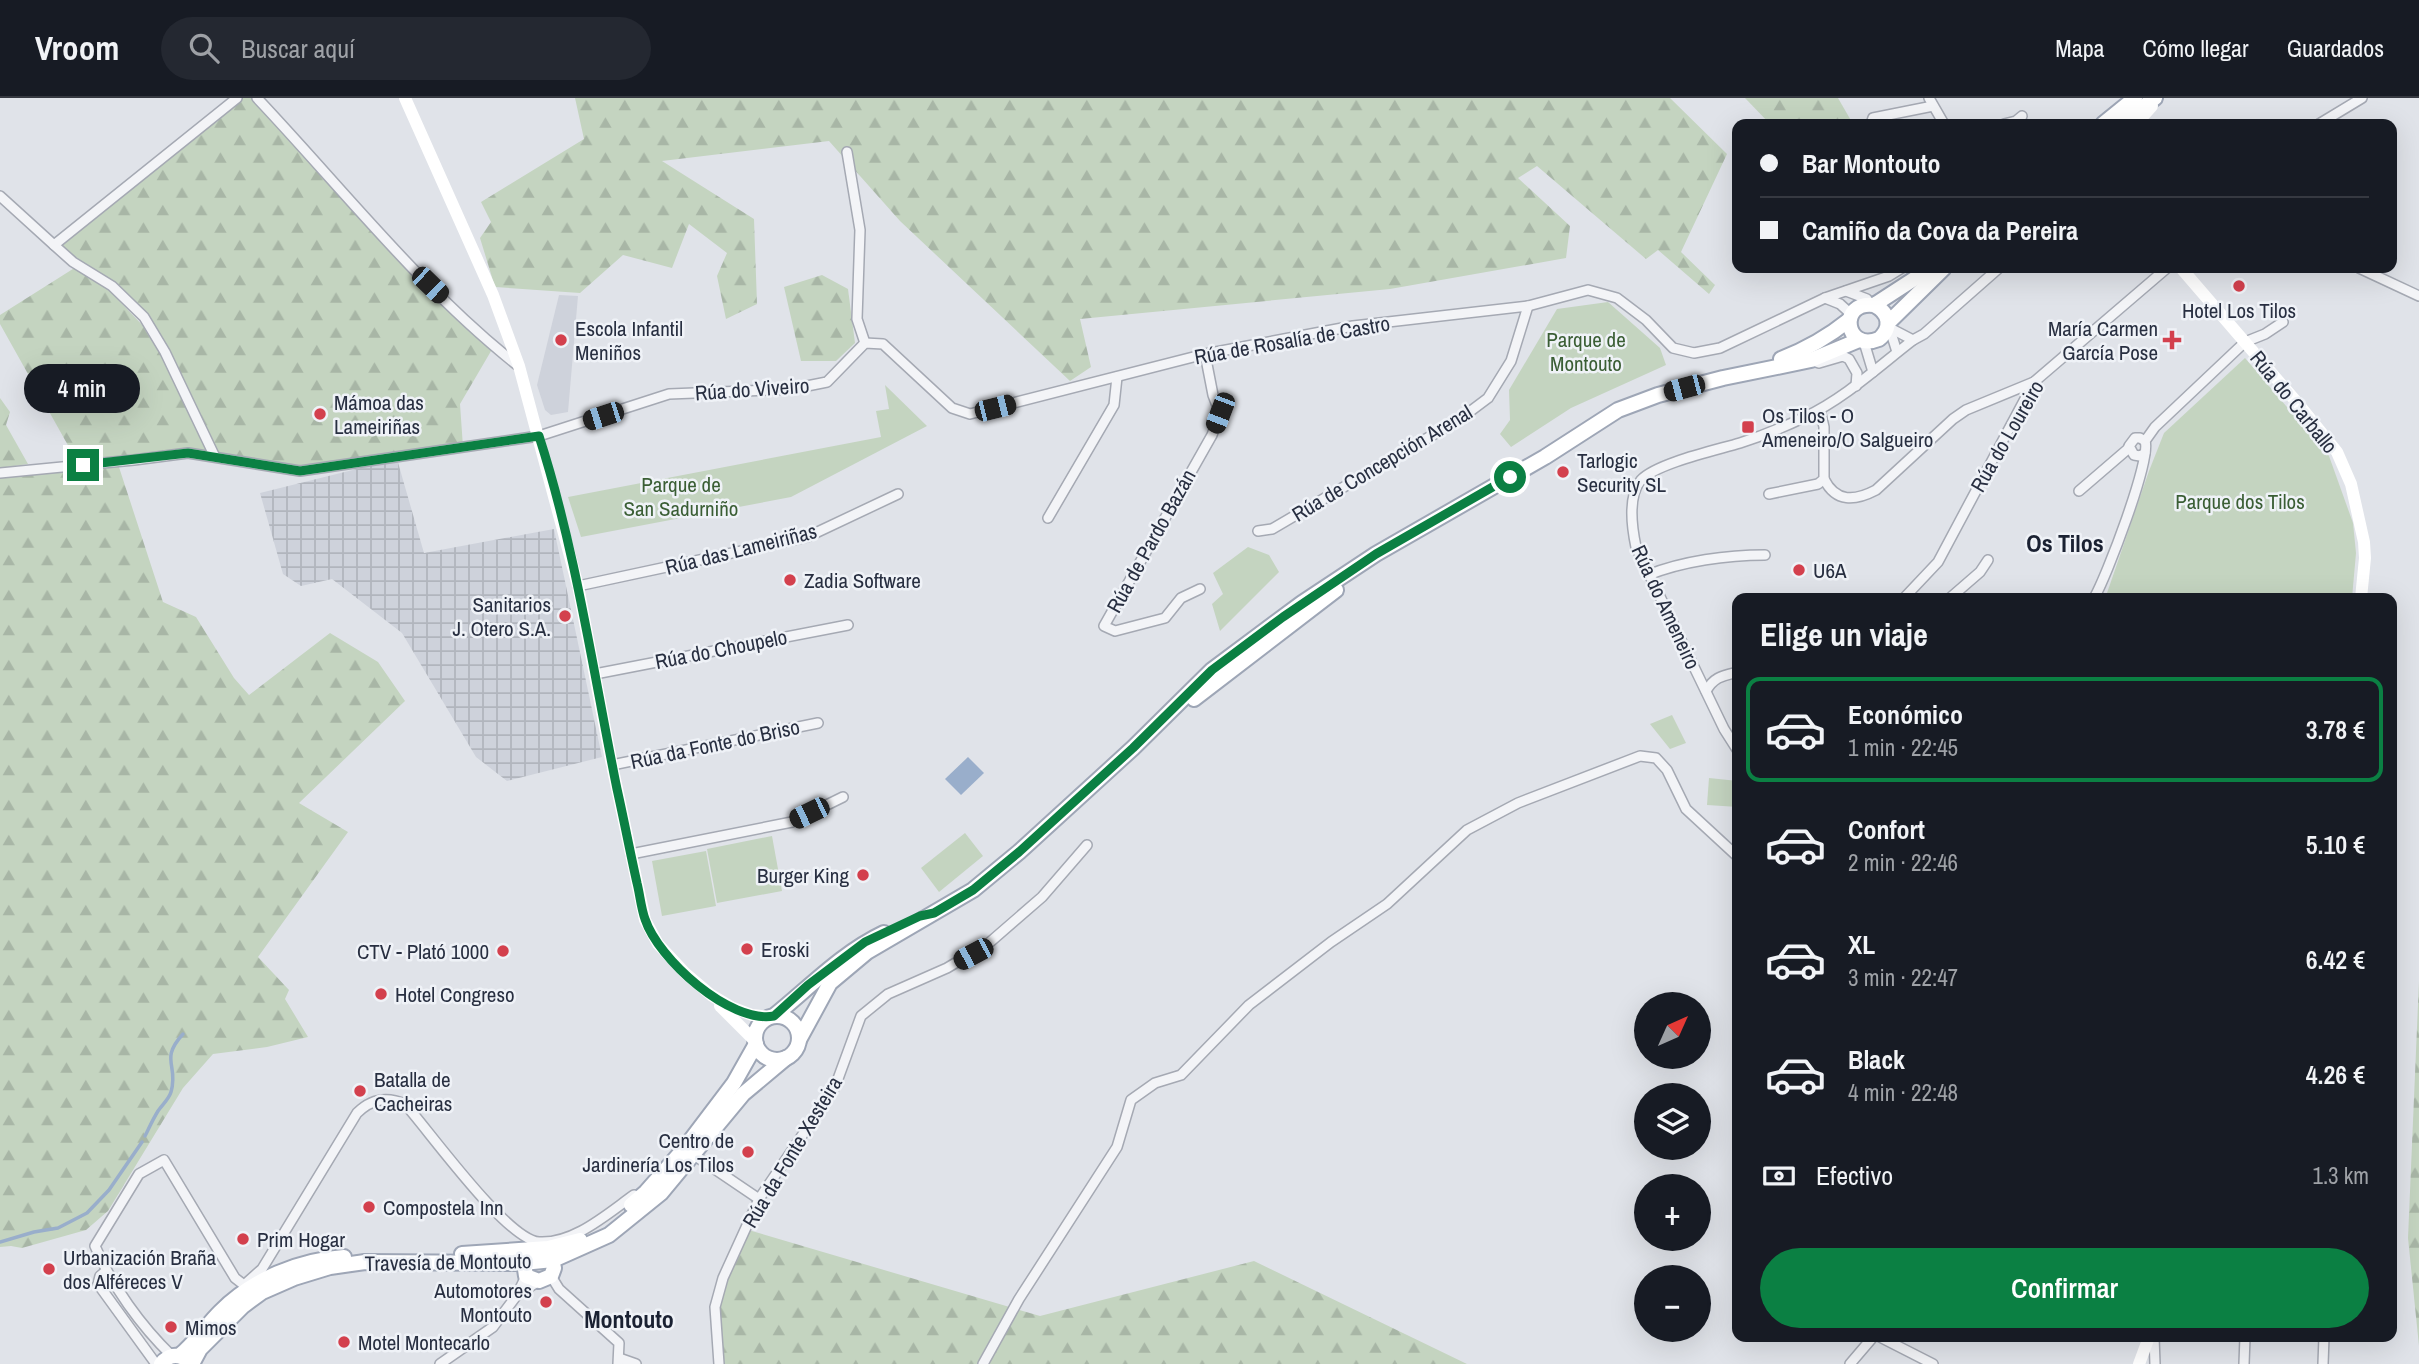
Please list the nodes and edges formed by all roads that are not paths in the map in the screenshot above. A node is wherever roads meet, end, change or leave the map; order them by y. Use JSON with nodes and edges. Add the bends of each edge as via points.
{"nodes":[{"id":1,"x":237,"y":98,"type":"edge"},
{"id":2,"x":257,"y":98,"type":"edge"},
{"id":3,"x":405,"y":98,"type":"edge"},
{"id":4,"x":2135,"y":98,"type":"edge"},
{"id":5,"x":2144,"y":98,"type":"edge"},
{"id":6,"x":2158,"y":98,"type":"edge"},
{"id":7,"x":2362,"y":98,"type":"edge"},
{"id":8,"x":1931,"y":102,"type":"edge"},
{"id":9,"x":2022,"y":116,"type":"dead end"},
{"id":10,"x":1873,"y":119,"type":"edge"},
{"id":11,"x":1941,"y":119,"type":"edge"},
{"id":12,"x":2018,"y":119,"type":"edge"},
{"id":13,"x":2109,"y":119,"type":"edge"},
{"id":14,"x":2126,"y":119,"type":"edge"},
{"id":15,"x":2131,"y":119,"type":"edge"},
{"id":16,"x":2327,"y":119,"type":"edge"},
{"id":17,"x":847,"y":152,"type":"dead end"},
{"id":18,"x":0,"y":196,"type":"edge"},
{"id":19,"x":54,"y":245,"type":"junction"},
{"id":20,"x":1892,"y":273,"type":"edge"},
{"id":21,"x":1922,"y":273,"type":"edge"},
{"id":22,"x":1939,"y":273,"type":"edge"},
{"id":23,"x":1993,"y":273,"type":"edge"},
{"id":24,"x":2161,"y":273,"type":"edge"},
{"id":25,"x":2184,"y":273,"type":"edge"},
{"id":26,"x":2370,"y":273,"type":"edge"},
{"id":27,"x":1879,"y":280,"type":"junction"},
{"id":28,"x":1846,"y":291,"type":"junction"},
{"id":29,"x":2419,"y":296,"type":"edge"},
{"id":30,"x":1825,"y":298,"type":"junction"},
{"id":31,"x":1871,"y":302,"type":"junction"},
{"id":32,"x":1528,"y":306,"type":"junction"},
{"id":33,"x":1850,"y":317,"type":"junction"},
{"id":34,"x":2283,"y":322,"type":"dead end"},
{"id":35,"x":1887,"y":327,"type":"junction"},
{"id":36,"x":1913,"y":340,"type":"junction"},
{"id":37,"x":1862,"y":341,"type":"junction"},
{"id":38,"x":2245,"y":342,"type":"junction"},
{"id":39,"x":865,"y":343,"type":"junction"},
{"id":40,"x":1896,"y":352,"type":"junction"},
{"id":41,"x":1205,"y":354,"type":"junction"},
{"id":42,"x":1811,"y":360,"type":"junction"},
{"id":43,"x":519,"y":366,"type":"junction"},
{"id":44,"x":1873,"y":372,"type":"junction"},
{"id":45,"x":1736,"y":376,"type":"junction"},
{"id":46,"x":1117,"y":377,"type":"junction"},
{"id":47,"x":2034,"y":382,"type":"junction"},
{"id":48,"x":1856,"y":386,"type":"junction"},
{"id":49,"x":1820,"y":410,"type":"junction"},
{"id":50,"x":539,"y":436,"type":"junction"},
{"id":51,"x":2145,"y":441,"type":"junction"},
{"id":52,"x":2129,"y":448,"type":"junction"},
{"id":53,"x":2145,"y":453,"type":"junction"},
{"id":54,"x":215,"y":457,"type":"junction"},
{"id":55,"x":0,"y":473,"type":"edge"},
{"id":56,"x":1824,"y":479,"type":"junction"},
{"id":57,"x":2079,"y":491,"type":"dead end"},
{"id":58,"x":898,"y":494,"type":"dead end"},
{"id":59,"x":1769,"y":494,"type":"dead end"},
{"id":60,"x":1048,"y":518,"type":"dead end"},
{"id":61,"x":1258,"y":531,"type":"dead end"},
{"id":62,"x":1765,"y":555,"type":"dead end"},
{"id":63,"x":1988,"y":560,"type":"dead end"},
{"id":64,"x":1648,"y":575,"type":"junction"},
{"id":65,"x":578,"y":586,"type":"junction"},
{"id":66,"x":1200,"y":589,"type":"dead end"},
{"id":67,"x":1910,"y":593,"type":"edge"},
{"id":68,"x":1956,"y":593,"type":"edge"},
{"id":69,"x":2096,"y":593,"type":"edge"},
{"id":70,"x":2362,"y":593,"type":"edge"},
{"id":71,"x":848,"y":625,"type":"dead end"},
{"id":72,"x":1732,"y":673,"type":"edge"},
{"id":73,"x":595,"y":674,"type":"junction"},
{"id":74,"x":1706,"y":691,"type":"junction"},
{"id":75,"x":818,"y":723,"type":"dead end"},
{"id":76,"x":1732,"y":740,"type":"edge"},
{"id":77,"x":612,"y":765,"type":"junction"},
{"id":78,"x":843,"y":797,"type":"dead end"},
{"id":79,"x":1087,"y":845,"type":"dead end"},
{"id":80,"x":1732,"y":851,"type":"edge"},
{"id":81,"x":631,"y":854,"type":"junction"},
{"id":82,"x":934,"y":913,"type":"junction"},
{"id":83,"x":711,"y":995,"type":"junction"},
{"id":84,"x":772,"y":1016,"type":"junction"},
{"id":85,"x":799,"y":1040,"type":"junction"},
{"id":86,"x":756,"y":1042,"type":"junction"},
{"id":87,"x":786,"y":1058,"type":"junction"},
{"id":88,"x":689,"y":1152,"type":"junction"},
{"id":89,"x":759,"y":1199,"type":"junction"},
{"id":90,"x":551,"y":1254,"type":"junction"},
{"id":91,"x":532,"y":1269,"type":"junction"},
{"id":92,"x":106,"y":1271,"type":"junction"},
{"id":93,"x":235,"y":1278,"type":"junction"},
{"id":94,"x":233,"y":1296,"type":"dead end"},
{"id":95,"x":1869,"y":1342,"type":"edge"},
{"id":96,"x":1890,"y":1342,"type":"edge"},
{"id":97,"x":2149,"y":1342,"type":"edge"},
{"id":98,"x":2152,"y":1342,"type":"edge"},
{"id":99,"x":2245,"y":1342,"type":"edge"},
{"id":100,"x":2324,"y":1342,"type":"edge"},
{"id":101,"x":175,"y":1361,"type":"edge"},
{"id":102,"x":619,"y":1361,"type":"edge"},
{"id":103,"x":440,"y":1364,"type":"edge"},
{"id":104,"x":636,"y":1364,"type":"edge"},
{"id":105,"x":719,"y":1364,"type":"edge"},
{"id":106,"x":983,"y":1364,"type":"edge"},
{"id":107,"x":1850,"y":1364,"type":"edge"},
{"id":108,"x":1933,"y":1364,"type":"edge"},
{"id":109,"x":2139,"y":1364,"type":"edge"},
{"id":110,"x":2155,"y":1364,"type":"edge"},
{"id":111,"x":2244,"y":1364,"type":"edge"},
{"id":112,"x":2323,"y":1364,"type":"edge"}],
"edges":[{"from":1,"to":19,"type":"street"},
{"from":2,"to":43,"type":"street","via":[[412,267]]},
{"from":3,"to":43,"type":"street","via":[[493,295]]},
{"from":4,"to":13,"type":"main road"},
{"from":5,"to":14,"type":"street","via":[[2128,110]]},
{"from":6,"to":15,"type":"main road"},
{"from":7,"to":16,"type":"street"},
{"from":8,"to":10,"type":"street"},
{"from":8,"to":11,"type":"street"},
{"from":9,"to":12,"type":"street"},
{"from":17,"to":39,"type":"street","via":[[860,230],[857,319]]},
{"from":18,"to":19,"type":"street"},
{"from":19,"to":54,"type":"street","via":[[111,286],[144,317]]},
{"from":20,"to":27,"type":"street"},
{"from":21,"to":31,"type":"main road"},
{"from":22,"to":35,"type":"main road"},
{"from":23,"to":36,"type":"street","name":"Rúa do Ameneiro"},
{"from":24,"to":47,"type":"street","name":"Rúa do Loureiro"},
{"from":25,"to":38,"type":"street","name":"Rúa do Carballo"},
{"from":26,"to":29,"type":"street"},
{"from":27,"to":28,"type":"street"},
{"from":27,"to":31,"type":"street","via":[[1868,290]]},
{"from":28,"to":30,"type":"street"},
{"from":28,"to":31,"type":"street"},
{"from":30,"to":32,"type":"street","name":"Rúa de Rosalía de Castro","via":[[1720,348],[1694,353],[1673,348],[1617,298],[1588,290]]},
{"from":30,"to":33,"type":"street","via":[[1840,304]]},
{"from":31,"to":33,"type":"main road"},
{"from":31,"to":35,"type":"main road","via":[[1884,312]]},
{"from":32,"to":41,"type":"street","name":"Rúa de Rosalía de Castro","via":[[1353,326]]},
{"from":32,"to":61,"type":"street","name":"Rúa de Concepción Arenal","via":[[1511,361],[1488,398],[1272,529]]},
{"from":33,"to":37,"type":"main road","via":[[1853,335]]},
{"from":33,"to":45,"type":"main road","name":"Travesía de Montouto","via":[[1806,349]]},
{"from":34,"to":38,"type":"street"},
{"from":35,"to":36,"type":"street"},
{"from":35,"to":37,"type":"main road","via":[[1875,341]]},
{"from":35,"to":40,"type":"street"},
{"from":36,"to":40,"type":"street","name":"Rúa do Ameneiro"},
{"from":37,"to":42,"type":"main road","name":"Travesía de Montouto"},
{"from":37,"to":44,"type":"street"},
{"from":38,"to":51,"type":"street"},
{"from":38,"to":70,"type":"street","name":"Rúa do Carballo","via":[[2337,452],[2356,501],[2364,542]]},
{"from":39,"to":46,"type":"street","name":"Rúa de Rosalía de Castro","via":[[883,344],[952,408],[970,414]]},
{"from":39,"to":50,"type":"street","name":"Rúa do Viveiro","via":[[827,382],[792,389],[669,394]]},
{"from":40,"to":44,"type":"street","name":"Rúa do Ameneiro"},
{"from":41,"to":46,"type":"street","name":"Rúa de Rosalía de Castro"},
{"from":41,"to":66,"type":"street","name":"Rúa de Pardo Bazán","via":[[1220,413],[1212,435],[1104,626],[1115,631],[1165,618],[1181,597]]},
{"from":42,"to":45,"type":"main road","name":"Travesía de Montouto"},
{"from":42,"to":48,"type":"street","via":[[1849,359],[1857,373]]},
{"from":43,"to":50,"type":"street"},
{"from":44,"to":48,"type":"street","name":"Rúa do Ameneiro"},
{"from":45,"to":82,"type":"main road","name":"Travesía de Montouto","via":[[1618,410],[1302,603],[1212,670],[1019,852],[973,890]]},
{"from":46,"to":60,"type":"street","via":[[1114,405]]},
{"from":47,"to":56,"type":"street","via":[[1966,410],[1865,496],[1838,495]]},
{"from":47,"to":67,"type":"street","name":"Rúa do Loureiro","via":[[1938,562]]},
{"from":48,"to":49,"type":"street","name":"Rúa do Ameneiro"},
{"from":49,"to":56,"type":"street","via":[[1825,427]]},
{"from":49,"to":64,"type":"street","name":"Rúa do Ameneiro","via":[[1668,466],[1640,481],[1632,529]]},
{"from":50,"to":54,"type":"street","name":"Rúa do Viveiro","via":[[300,471]]},
{"from":50,"to":65,"type":"street"},
{"from":51,"to":52,"type":"street","via":[[2135,438]]},
{"from":51,"to":53,"type":"street"},
{"from":52,"to":53,"type":"street","via":[[2134,455]]},
{"from":52,"to":57,"type":"street"},
{"from":53,"to":69,"type":"street","via":[[2110,566]]},
{"from":54,"to":55,"type":"street","name":"Rúa do Viveiro","via":[[188,453]]},
{"from":56,"to":59,"type":"street"},
{"from":58,"to":65,"type":"street","name":"Rúa das Lameiriñas","via":[[807,537]]},
{"from":62,"to":64,"type":"street","via":[[1695,563]]},
{"from":63,"to":68,"type":"street"},
{"from":64,"to":74,"type":"street","name":"Rúa do Ameneiro"},
{"from":65,"to":73,"type":"street"},
{"from":71,"to":73,"type":"street","name":"Rúa do Choupelo"},
{"from":72,"to":74,"type":"street","via":[[1712,681]]},
{"from":73,"to":77,"type":"street"},
{"from":74,"to":76,"type":"street","name":"Rúa do Ameneiro"},
{"from":75,"to":77,"type":"street","name":"Rúa da Fonte do Briso"},
{"from":77,"to":81,"type":"street"},
{"from":78,"to":81,"type":"street","via":[[792,822]]},
{"from":79,"to":89,"type":"street","name":"Rúa da Fonte Xesteira","via":[[1042,897],[989,943],[888,994],[861,1016],[835,1087]]},
{"from":80,"to":106,"type":"street","via":[[1686,809],[1656,758],[1640,756],[1518,803],[1467,831],[1387,904],[1249,1005],[1181,1075],[1155,1083],[1131,1100],[1117,1147],[1019,1299]]},
{"from":81,"to":83,"type":"street","via":[[645,920],[658,944]]},
{"from":82,"to":84,"type":"main road","name":"Travesía de Montouto","via":[[865,942]]},
{"from":82,"to":85,"type":"main road","name":"Travesía de Montouto","via":[[867,952],[830,983]]},
{"from":83,"to":84,"type":"street","via":[[752,1015]]},
{"from":83,"to":86,"type":"street"},
{"from":84,"to":85,"type":"main road","via":[[792,1022]]},
{"from":84,"to":86,"type":"main road","name":"Travesía de Montouto","via":[[757,1029]]},
{"from":85,"to":87,"type":"main road","name":"Travesía de Montouto"},
{"from":86,"to":87,"type":"main road","via":[[768,1057]]},
{"from":86,"to":88,"type":"main road","name":"Travesía de Montouto"},
{"from":87,"to":88,"type":"main road","name":"Travesía de Montouto","via":[[743,1094]]},
{"from":88,"to":89,"type":"street"},
{"from":88,"to":90,"type":"main road","name":"Travesía de Montouto","via":[[605,1228]]},
{"from":88,"to":93,"type":"street","via":[[667,1163],[638,1193],[589,1227],[540,1242],[513,1230],[405,1104],[384,1099],[357,1113],[262,1269],[244,1285]]},
{"from":89,"to":105,"type":"street","name":"Rúa da Fonte Xesteira","via":[[723,1278],[715,1307]]},
{"from":90,"to":91,"type":"main road","name":"Travesía de Montouto"},
{"from":90,"to":91,"type":"main road","via":[[554,1268]]},
{"from":91,"to":101,"type":"main road","name":"Travesía de Montouto","via":[[365,1262],[330,1267],[262,1292],[200,1349]]},
{"from":91,"to":101,"type":"main road","name":"Travesía de Montouto","via":[[365,1255],[324,1258],[291,1267],[257,1284],[222,1310]]},
{"from":91,"to":102,"type":"street","via":[[619,1343]]},
{"from":91,"to":103,"type":"street","via":[[493,1327]]},
{"from":92,"to":93,"type":"street","via":[[95,1246],[139,1174],[164,1160]]},
{"from":92,"to":101,"type":"street"},
{"from":92,"to":101,"type":"street","via":[[97,1284]]},
{"from":93,"to":94,"type":"street"},
{"from":95,"to":107,"type":"street"},
{"from":96,"to":108,"type":"street"},
{"from":97,"to":109,"type":"street"},
{"from":98,"to":110,"type":"street"},
{"from":99,"to":111,"type":"street"},
{"from":100,"to":112,"type":"street"},
{"from":102,"to":104,"type":"street"}]}
